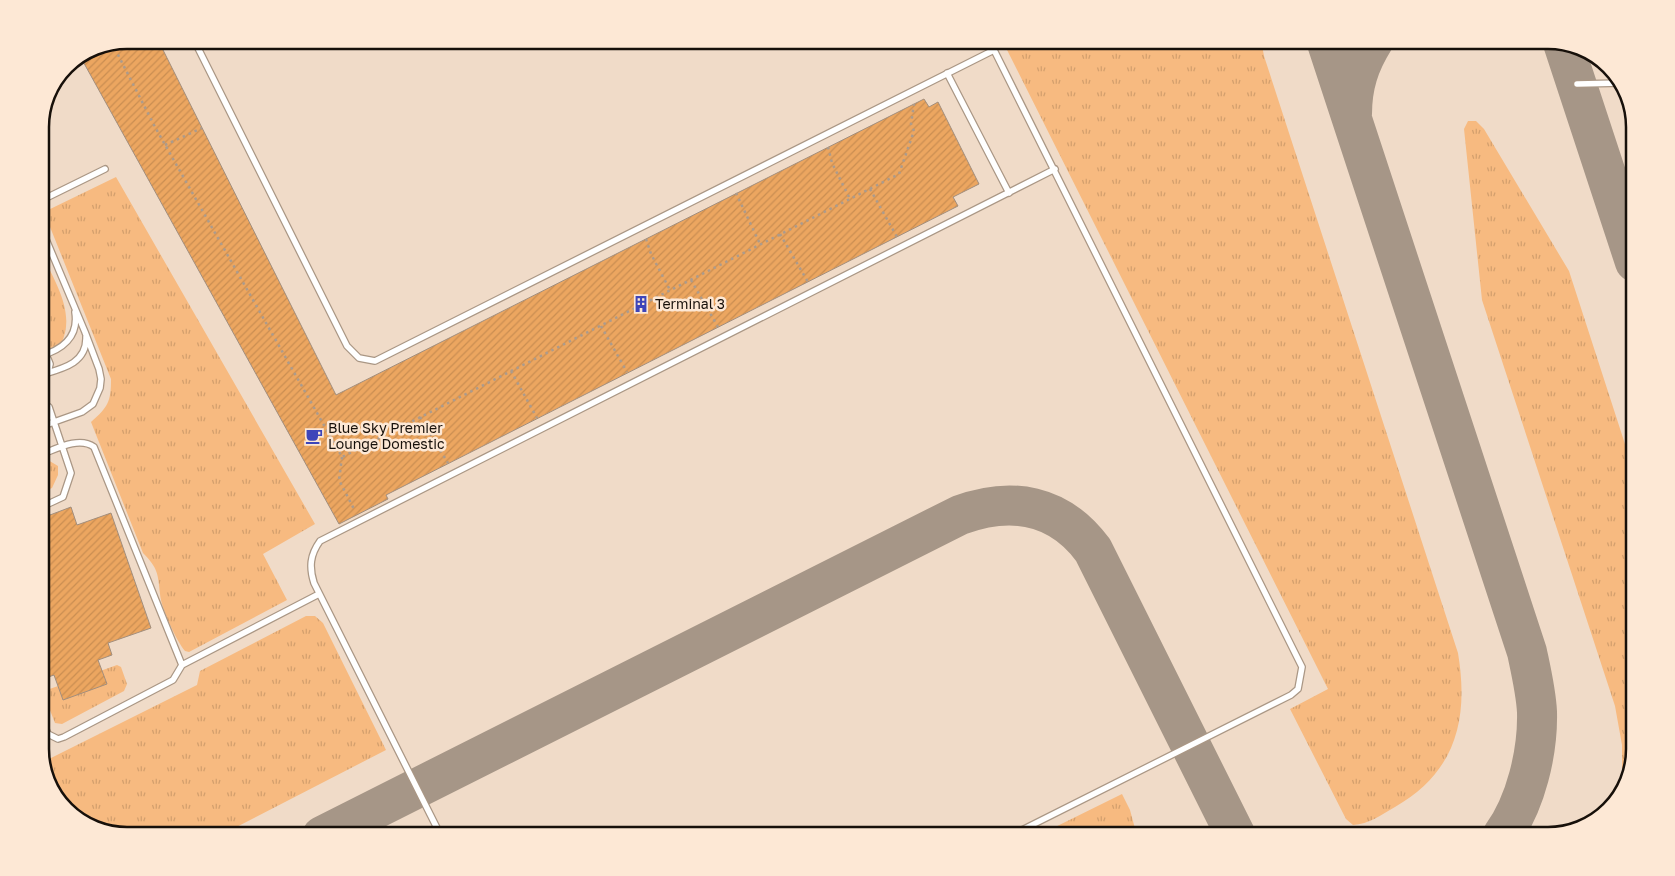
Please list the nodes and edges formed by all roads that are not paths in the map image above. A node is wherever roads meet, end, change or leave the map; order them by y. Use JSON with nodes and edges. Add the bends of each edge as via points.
{"nodes":[{"id":1,"x":198,"y":49,"type":"edge"},
{"id":2,"x":994,"y":50,"type":"joint"},
{"id":3,"x":947,"y":73,"type":"junction"},
{"id":4,"x":1613,"y":83,"type":"edge"},
{"id":5,"x":1577,"y":84,"type":"dead end"},
{"id":6,"x":105,"y":169,"type":"dead end"},
{"id":7,"x":1055,"y":170,"type":"junction"},
{"id":8,"x":1009,"y":193,"type":"junction"},
{"id":9,"x":49,"y":197,"type":"edge"},
{"id":10,"x":49,"y":246,"type":"edge"},
{"id":11,"x":74,"y":305,"type":"junction"},
{"id":12,"x":85,"y":332,"type":"junction"},
{"id":13,"x":49,"y":353,"type":"edge"},
{"id":14,"x":49,"y":373,"type":"edge"},
{"id":15,"x":49,"y":407,"type":"edge"},
{"id":16,"x":54,"y":423,"type":"junction"},
{"id":17,"x":49,"y":424,"type":"edge"},
{"id":18,"x":63,"y":447,"type":"junction"},
{"id":19,"x":49,"y":452,"type":"edge"},
{"id":20,"x":49,"y":504,"type":"edge"},
{"id":21,"x":319,"y":594,"type":"junction"},
{"id":22,"x":182,"y":666,"type":"junction"},
{"id":23,"x":49,"y":734,"type":"edge"},
{"id":24,"x":436,"y":827,"type":"edge"},
{"id":25,"x":1028,"y":827,"type":"edge"}],
"edges":[{"from":1,"to":3,"type":"lane","via":[[347,346],[359,358],[375,361]]},
{"from":2,"to":3,"type":"lane"},
{"from":2,"to":7,"type":"lane"},
{"from":3,"to":8,"type":"lane"},
{"from":4,"to":5,"type":"lane"},
{"from":6,"to":9,"type":"lane"},
{"from":7,"to":8,"type":"lane"},
{"from":7,"to":25,"type":"lane","via":[[1299,657],[1302,678],[1298,689],[1291,695]]},
{"from":8,"to":21,"type":"lane","via":[[330,534],[320,541],[311,560],[310,572]]},
{"from":10,"to":11,"type":"lane"},
{"from":11,"to":12,"type":"lane"},
{"from":11,"to":13,"type":"lane","via":[[75,329],[70,339]]},
{"from":12,"to":14,"type":"lane","via":[[85,348],[77,361]]},
{"from":12,"to":16,"type":"lane","via":[[99,369],[100,388],[93,404]]},
{"from":15,"to":16,"type":"lane"},
{"from":16,"to":17,"type":"lane"},
{"from":16,"to":18,"type":"lane"},
{"from":18,"to":19,"type":"lane"},
{"from":18,"to":20,"type":"lane","via":[[70,466],[70,478],[63,497]]},
{"from":18,"to":22,"type":"lane","via":[[83,442],[98,453]]},
{"from":21,"to":22,"type":"lane"},
{"from":21,"to":24,"type":"lane"},
{"from":22,"to":23,"type":"lane","via":[[173,680],[64,737],[58,739]]}]}
